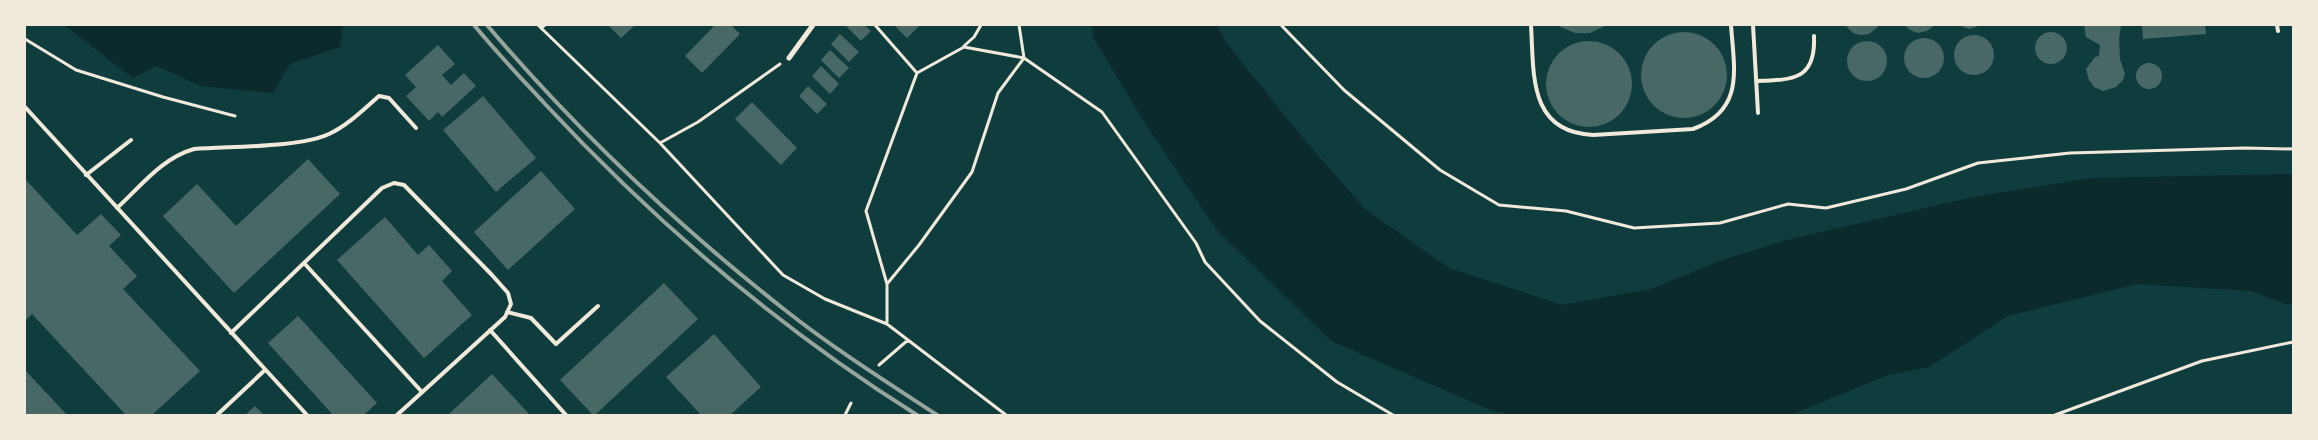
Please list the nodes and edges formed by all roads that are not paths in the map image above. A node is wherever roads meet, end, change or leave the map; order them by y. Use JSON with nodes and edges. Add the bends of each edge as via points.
{"nodes":[{"id":1,"x":813,"y":25,"type":"edge"},
{"id":2,"x":1531,"y":25,"type":"edge"},
{"id":3,"x":1731,"y":25,"type":"edge"},
{"id":4,"x":1753,"y":25,"type":"edge"},
{"id":5,"x":2277,"y":25,"type":"edge"},
{"id":6,"x":2278,"y":31,"type":"dead end"},
{"id":7,"x":1814,"y":36,"type":"dead end"},
{"id":8,"x":789,"y":58,"type":"road end"},
{"id":9,"x":1756,"y":81,"type":"junction"},
{"id":10,"x":25,"y":107,"type":"edge"},
{"id":11,"x":1758,"y":113,"type":"dead end"},
{"id":12,"x":416,"y":128,"type":"dead end"},
{"id":13,"x":131,"y":140,"type":"dead end"},
{"id":14,"x":86,"y":175,"type":"junction"},
{"id":15,"x":117,"y":208,"type":"junction"},
{"id":16,"x":304,"y":263,"type":"junction"},
{"id":17,"x":598,"y":306,"type":"dead end"},
{"id":18,"x":507,"y":312,"type":"junction"},
{"id":19,"x":490,"y":330,"type":"junction"},
{"id":20,"x":231,"y":332,"type":"junction"},
{"id":21,"x":265,"y":370,"type":"junction"},
{"id":22,"x":422,"y":392,"type":"junction"},
{"id":23,"x":217,"y":415,"type":"edge"},
{"id":24,"x":307,"y":415,"type":"edge"},
{"id":25,"x":397,"y":415,"type":"edge"},
{"id":26,"x":566,"y":415,"type":"edge"}],
"edges":[{"from":1,"to":8,"type":"street"},
{"from":2,"to":3,"type":"lane","via":[[1534,78],[1543,110],[1564,128],[1579,135],[1593,136],[1693,129],[1704,125],[1722,108],[1733,90]]},
{"from":4,"to":9,"type":"lane"},
{"from":5,"to":6,"type":"lane"},
{"from":7,"to":9,"type":"lane","via":[[1815,53],[1808,69],[1797,78]]},
{"from":9,"to":11,"type":"lane"},
{"from":10,"to":14,"type":"lane"},
{"from":12,"to":15,"type":"lane","via":[[389,98],[378,96],[343,126],[306,141],[194,149],[178,154]]},
{"from":13,"to":14,"type":"lane"},
{"from":14,"to":15,"type":"lane"},
{"from":15,"to":20,"type":"lane"},
{"from":16,"to":18,"type":"lane","via":[[382,188],[394,183],[404,186],[508,293],[511,304]]},
{"from":16,"to":20,"type":"lane"},
{"from":16,"to":22,"type":"lane"},
{"from":17,"to":18,"type":"lane","via":[[556,344],[531,318]]},
{"from":18,"to":19,"type":"lane"},
{"from":19,"to":22,"type":"lane"},
{"from":19,"to":26,"type":"lane"},
{"from":20,"to":21,"type":"lane"},
{"from":21,"to":23,"type":"lane"},
{"from":21,"to":24,"type":"lane"},
{"from":22,"to":25,"type":"lane"}]}
